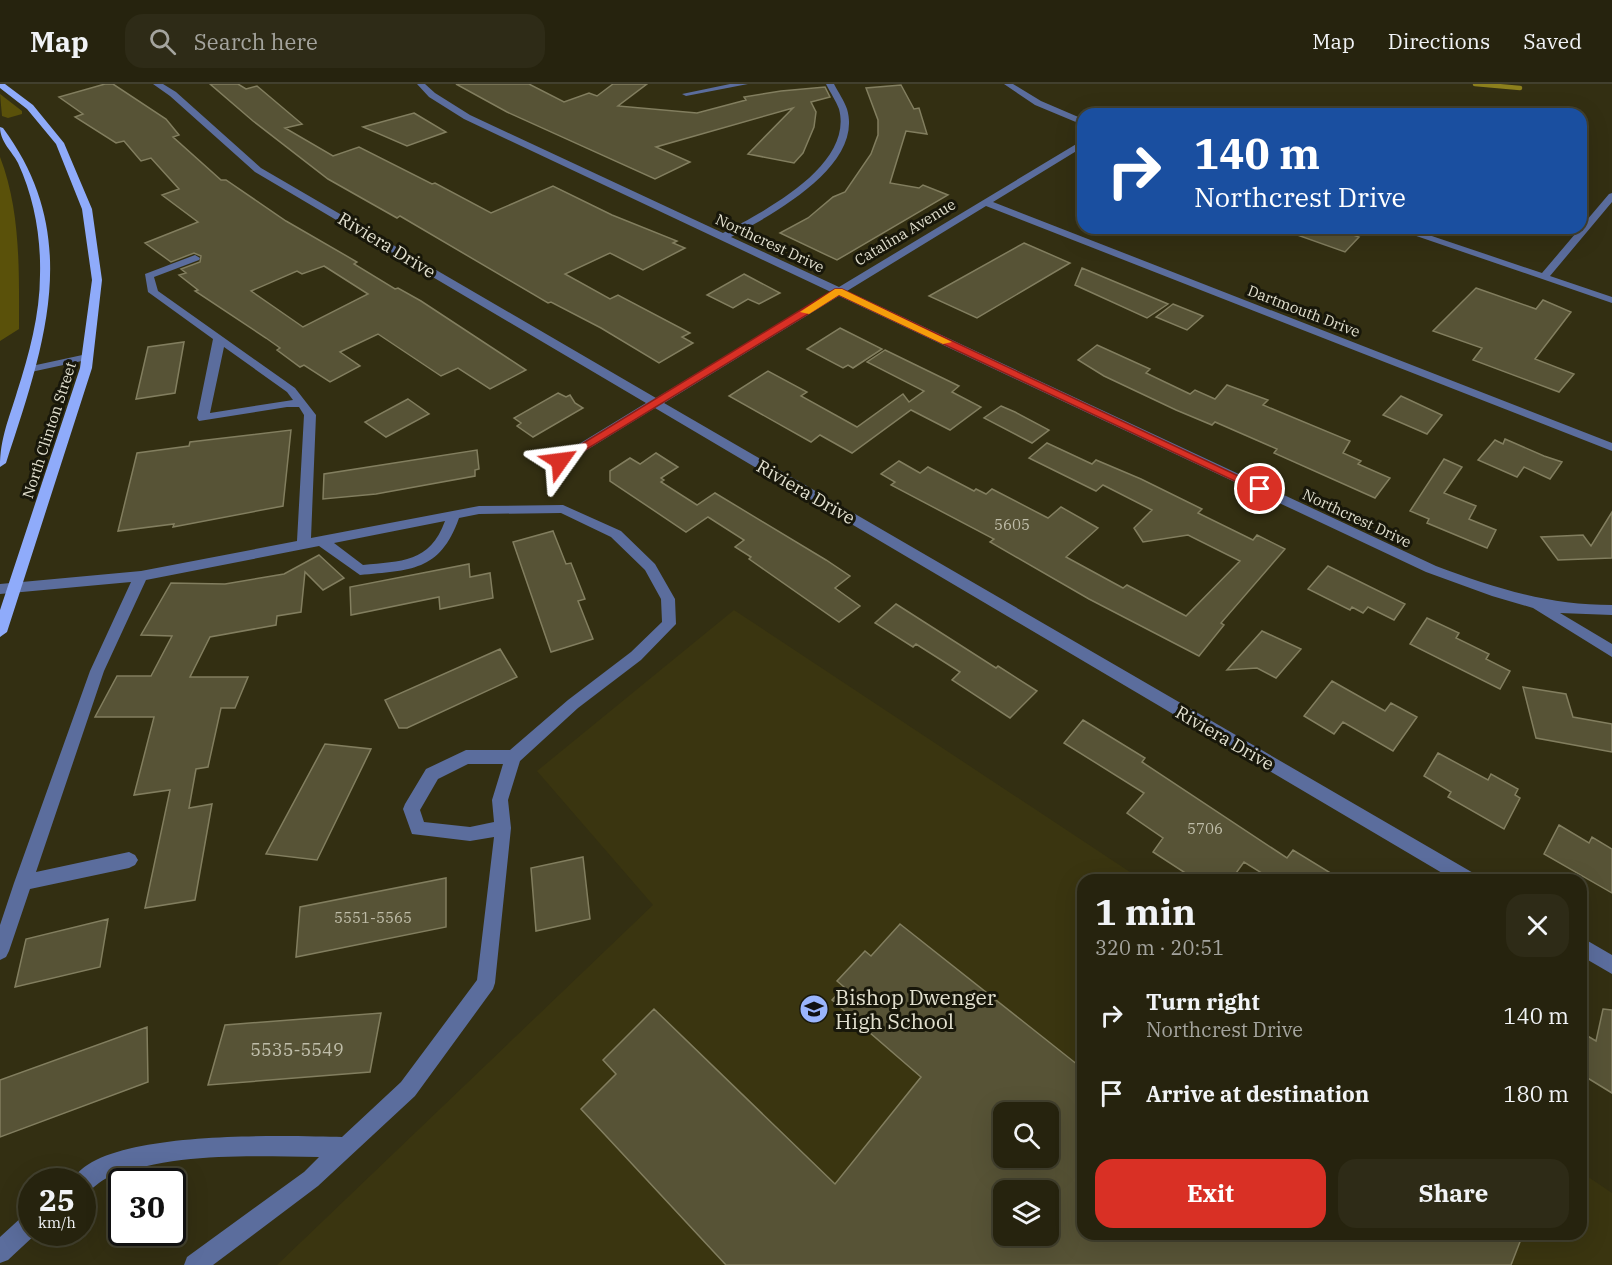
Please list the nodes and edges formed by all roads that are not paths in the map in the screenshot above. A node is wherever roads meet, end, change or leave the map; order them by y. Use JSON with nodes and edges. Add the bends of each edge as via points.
{"nodes":[{"id":1,"x":0,"y":84,"type":"edge"},
{"id":2,"x":157,"y":84,"type":"edge"},
{"id":3,"x":421,"y":84,"type":"edge"},
{"id":4,"x":744,"y":84,"type":"edge"},
{"id":5,"x":830,"y":84,"type":"edge"},
{"id":6,"x":1008,"y":84,"type":"edge"},
{"id":7,"x":686,"y":94,"type":"dead end"},
{"id":8,"x":1077,"y":119,"type":"edge"},
{"id":9,"x":0,"y":130,"type":"edge"},
{"id":10,"x":1077,"y":147,"type":"edge"},
{"id":11,"x":1612,"y":196,"type":"edge"},
{"id":12,"x":985,"y":202,"type":"junction"},
{"id":13,"x":1587,"y":226,"type":"edge"},
{"id":14,"x":1416,"y":234,"type":"edge"},
{"id":15,"x":1580,"y":234,"type":"edge"},
{"id":16,"x":723,"y":237,"type":"junction"},
{"id":17,"x":195,"y":258,"type":"dead end"},
{"id":18,"x":1544,"y":277,"type":"junction"},
{"id":19,"x":839,"y":291,"type":"junction"},
{"id":20,"x":1612,"y":300,"type":"edge"},
{"id":21,"x":218,"y":338,"type":"junction"},
{"id":22,"x":87,"y":357,"type":"junction"},
{"id":23,"x":31,"y":369,"type":"junction"},
{"id":24,"x":655,"y":403,"type":"junction"},
{"id":25,"x":303,"y":404,"type":"junction"},
{"id":26,"x":1612,"y":447,"type":"edge"},
{"id":27,"x":560,"y":461,"type":"dead end"},
{"id":28,"x":0,"y":463,"type":"edge"},
{"id":29,"x":454,"y":515,"type":"junction"},
{"id":30,"x":321,"y":541,"type":"junction"},
{"id":31,"x":304,"y":545,"type":"junction"},
{"id":32,"x":141,"y":576,"type":"junction"},
{"id":33,"x":7,"y":588,"type":"edge"},
{"id":34,"x":1538,"y":606,"type":"junction"},
{"id":35,"x":1612,"y":610,"type":"edge"},
{"id":36,"x":0,"y":632,"type":"edge"},
{"id":37,"x":1612,"y":651,"type":"edge"},
{"id":38,"x":513,"y":756,"type":"junction"},
{"id":39,"x":503,"y":828,"type":"junction"},
{"id":40,"x":129,"y":860,"type":"dead end"},
{"id":41,"x":1459,"y":874,"type":"edge"},
{"id":42,"x":24,"y":883,"type":"junction"},
{"id":43,"x":1587,"y":949,"type":"edge"},
{"id":44,"x":0,"y":951,"type":"edge"},
{"id":45,"x":1612,"y":964,"type":"edge"},
{"id":46,"x":345,"y":1148,"type":"junction"},
{"id":47,"x":96,"y":1173,"type":"edge"},
{"id":48,"x":18,"y":1236,"type":"edge"},
{"id":49,"x":0,"y":1252,"type":"edge"},
{"id":50,"x":195,"y":1265,"type":"edge"}],
"edges":[{"from":1,"to":22,"type":"main road","name":"North Clinton Street","via":[[30,107],[60,143],[87,208],[97,280]]},
{"from":2,"to":24,"type":"street","name":"Riviera Drive","via":[[258,170]]},
{"from":3,"to":16,"type":"street","name":"Northcrest Drive","via":[[467,117]]},
{"from":4,"to":7,"type":"street"},
{"from":5,"to":16,"type":"street","via":[[842,100],[846,127],[832,160],[800,191]]},
{"from":6,"to":8,"type":"street","via":[[1038,103]]},
{"from":9,"to":23,"type":"main road","via":[[23,164],[42,217],[46,278]]},
{"from":10,"to":12,"type":"street","name":"Catalina Avenue"},
{"from":11,"to":13,"type":"street"},
{"from":12,"to":19,"type":"street","name":"Catalina Avenue"},
{"from":12,"to":26,"type":"street","name":"Dartmouth Drive"},
{"from":14,"to":18,"type":"street"},
{"from":15,"to":18,"type":"street"},
{"from":16,"to":19,"type":"street","name":"Northcrest Drive"},
{"from":17,"to":21,"type":"street","via":[[149,276],[153,292]]},
{"from":18,"to":20,"type":"street"},
{"from":19,"to":24,"type":"street","name":"Catalina Avenue"},
{"from":19,"to":34,"type":"street","name":"Northcrest Drive","via":[[1431,569]]},
{"from":21,"to":25,"type":"street","via":[[291,390]]},
{"from":21,"to":25,"type":"street","via":[[219,349],[203,418]]},
{"from":22,"to":23,"type":"street"},
{"from":22,"to":33,"type":"main road","name":"North Clinton Street"},
{"from":23,"to":28,"type":"main road"},
{"from":24,"to":27,"type":"street","name":"Catalina Avenue"},
{"from":24,"to":41,"type":"street","name":"Riviera Drive"},
{"from":25,"to":31,"type":"street","via":[[310,415]]},
{"from":29,"to":30,"type":"street"},
{"from":29,"to":30,"type":"street","via":[[442,545],[428,558],[412,564],[360,570]]},
{"from":29,"to":38,"type":"street","via":[[479,510],[563,509],[616,534],[650,567],[668,599],[669,624],[636,656]]},
{"from":30,"to":31,"type":"street"},
{"from":31,"to":32,"type":"street"},
{"from":32,"to":33,"type":"street"},
{"from":32,"to":42,"type":"street","via":[[97,671]]},
{"from":33,"to":36,"type":"main road","name":"North Clinton Street"},
{"from":34,"to":35,"type":"street","name":"Northcrest Drive"},
{"from":34,"to":37,"type":"street"},
{"from":38,"to":39,"type":"street","via":[[500,800]]},
{"from":38,"to":39,"type":"street","via":[[466,757],[432,774],[411,809],[418,829],[470,834]]},
{"from":39,"to":46,"type":"street","via":[[486,983],[408,1089]]},
{"from":40,"to":42,"type":"street"},
{"from":42,"to":44,"type":"street"},
{"from":43,"to":45,"type":"street"},
{"from":46,"to":47,"type":"street","via":[[243,1146],[163,1151]]},
{"from":46,"to":50,"type":"street","via":[[311,1179]]},
{"from":48,"to":49,"type":"street"}]}
